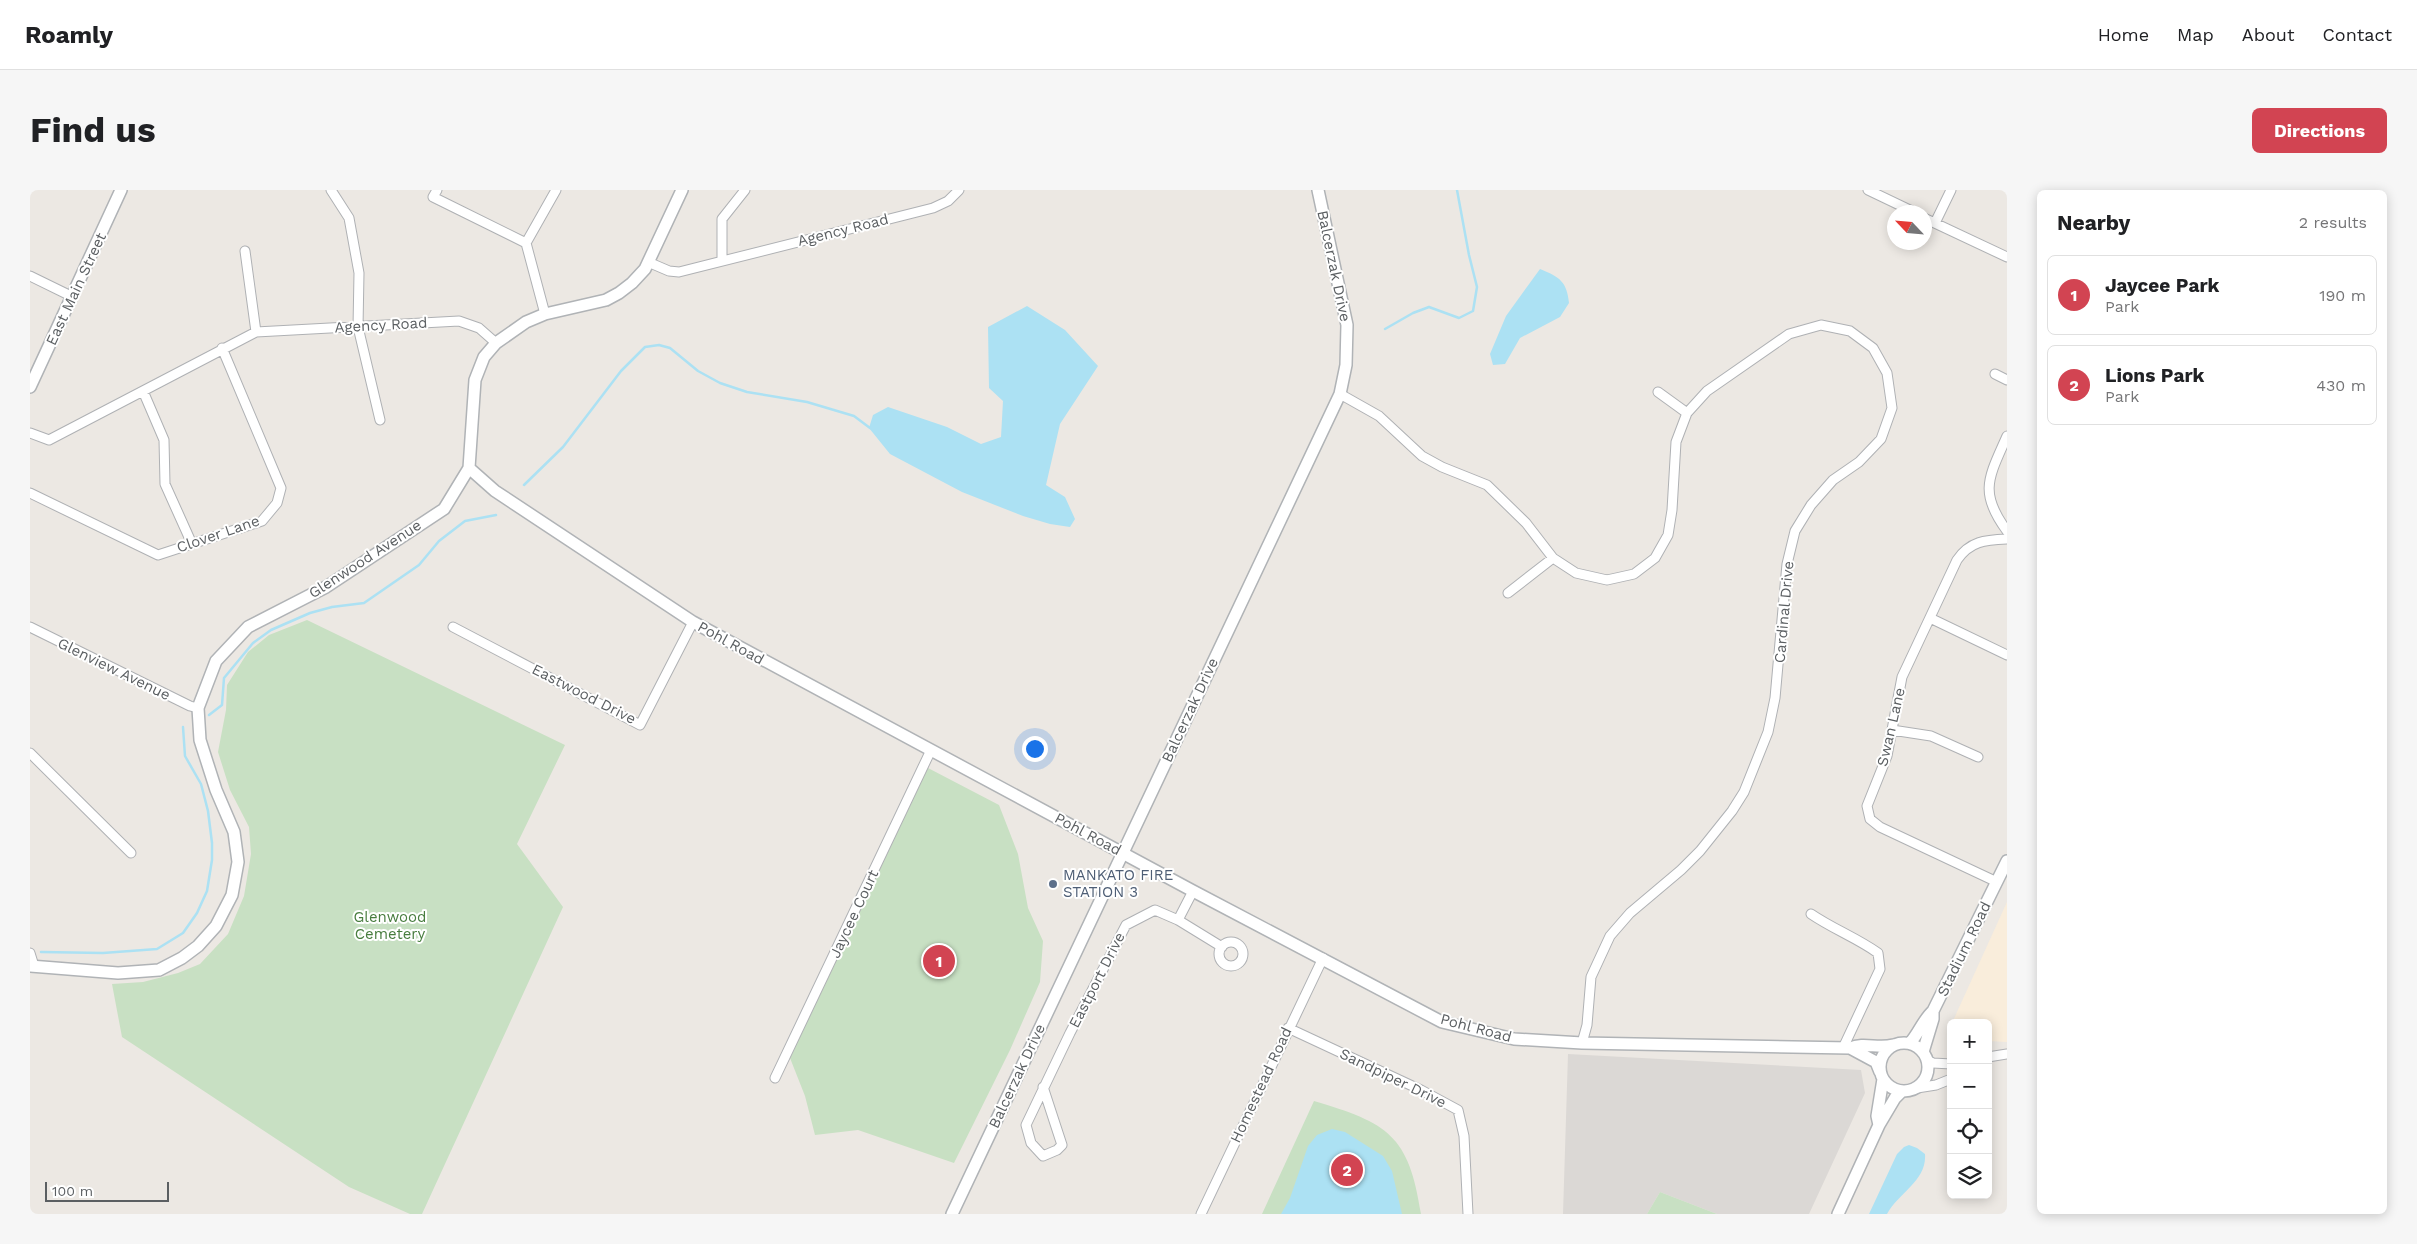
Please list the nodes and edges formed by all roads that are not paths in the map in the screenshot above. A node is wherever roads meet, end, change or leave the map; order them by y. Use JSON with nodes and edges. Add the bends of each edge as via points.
{"nodes":[{"id":1,"x":121,"y":190,"type":"edge"},
{"id":2,"x":331,"y":190,"type":"edge"},
{"id":3,"x":437,"y":190,"type":"edge"},
{"id":4,"x":556,"y":190,"type":"edge"},
{"id":5,"x":682,"y":190,"type":"edge"},
{"id":6,"x":745,"y":190,"type":"edge"},
{"id":7,"x":959,"y":190,"type":"edge"},
{"id":8,"x":1318,"y":190,"type":"edge"},
{"id":9,"x":1868,"y":190,"type":"edge"},
{"id":10,"x":1951,"y":190,"type":"edge"},
{"id":11,"x":1899,"y":205,"type":"edge"},
{"id":12,"x":1932,"y":222,"type":"edge"},
{"id":13,"x":1935,"y":223,"type":"junction"},
{"id":14,"x":526,"y":243,"type":"junction"},
{"id":15,"x":245,"y":251,"type":"dead end"},
{"id":16,"x":2007,"y":257,"type":"edge"},
{"id":17,"x":722,"y":260,"type":"junction"},
{"id":18,"x":648,"y":262,"type":"junction"},
{"id":19,"x":30,"y":276,"type":"edge"},
{"id":20,"x":73,"y":297,"type":"junction"},
{"id":21,"x":545,"y":314,"type":"junction"},
{"id":22,"x":358,"y":327,"type":"junction"},
{"id":23,"x":256,"y":332,"type":"junction"},
{"id":24,"x":496,"y":343,"type":"junction"},
{"id":25,"x":222,"y":348,"type":"junction"},
{"id":26,"x":1995,"y":374,"type":"dead end"},
{"id":27,"x":2007,"y":380,"type":"edge"},
{"id":28,"x":30,"y":387,"type":"edge"},
{"id":29,"x":143,"y":391,"type":"junction"},
{"id":30,"x":1658,"y":392,"type":"dead end"},
{"id":31,"x":1340,"y":394,"type":"junction"},
{"id":32,"x":1687,"y":413,"type":"junction"},
{"id":33,"x":380,"y":420,"type":"dead end"},
{"id":34,"x":30,"y":433,"type":"edge"},
{"id":35,"x":2007,"y":436,"type":"edge"},
{"id":36,"x":469,"y":468,"type":"junction"},
{"id":37,"x":30,"y":493,"type":"edge"},
{"id":38,"x":2007,"y":531,"type":"edge"},
{"id":39,"x":2007,"y":539,"type":"edge"},
{"id":40,"x":192,"y":544,"type":"junction"},
{"id":41,"x":1553,"y":558,"type":"junction"},
{"id":42,"x":1508,"y":594,"type":"dead end"},
{"id":43,"x":1930,"y":618,"type":"junction"},
{"id":44,"x":693,"y":622,"type":"junction"},
{"id":45,"x":30,"y":627,"type":"edge"},
{"id":46,"x":453,"y":627,"type":"dead end"},
{"id":47,"x":2007,"y":655,"type":"edge"},
{"id":48,"x":198,"y":708,"type":"junction"},
{"id":49,"x":1892,"y":730,"type":"junction"},
{"id":50,"x":931,"y":750,"type":"junction"},
{"id":51,"x":30,"y":753,"type":"edge"},
{"id":52,"x":1978,"y":757,"type":"dead end"},
{"id":53,"x":131,"y":853,"type":"dead end"},
{"id":54,"x":1122,"y":853,"type":"junction"},
{"id":55,"x":2007,"y":861,"type":"edge"},
{"id":56,"x":1997,"y":882,"type":"junction"},
{"id":57,"x":1193,"y":891,"type":"junction"},
{"id":58,"x":1812,"y":914,"type":"dead end"},
{"id":59,"x":1178,"y":920,"type":"junction"},
{"id":60,"x":1222,"y":947,"type":"dead end"},
{"id":61,"x":30,"y":953,"type":"edge"},
{"id":62,"x":1323,"y":958,"type":"junction"},
{"id":63,"x":32,"y":966,"type":"edge"},
{"id":64,"x":1933,"y":1011,"type":"junction"},
{"id":65,"x":1288,"y":1028,"type":"junction"},
{"id":66,"x":1582,"y":1043,"type":"junction"},
{"id":67,"x":1910,"y":1043,"type":"junction"},
{"id":68,"x":1893,"y":1045,"type":"junction"},
{"id":69,"x":1847,"y":1048,"type":"junction"},
{"id":70,"x":2007,"y":1054,"type":"edge"},
{"id":71,"x":1925,"y":1056,"type":"junction"},
{"id":72,"x":1992,"y":1056,"type":"edge"},
{"id":73,"x":1947,"y":1064,"type":"edge"},
{"id":74,"x":1881,"y":1076,"type":"junction"},
{"id":75,"x":776,"y":1078,"type":"dead end"},
{"id":76,"x":1947,"y":1081,"type":"edge"},
{"id":77,"x":1043,"y":1087,"type":"junction"},
{"id":78,"x":1917,"y":1088,"type":"junction"},
{"id":79,"x":1902,"y":1091,"type":"junction"},
{"id":80,"x":1880,"y":1125,"type":"junction"},
{"id":81,"x":952,"y":1214,"type":"edge"},
{"id":82,"x":1201,"y":1214,"type":"edge"},
{"id":83,"x":1468,"y":1214,"type":"edge"},
{"id":84,"x":1838,"y":1214,"type":"edge"}],
"edges":[{"from":1,"to":20,"type":"street","name":"East Main Street"},
{"from":2,"to":22,"type":"street","via":[[349,218],[360,273]]},
{"from":3,"to":14,"type":"street","via":[[434,198]]},
{"from":4,"to":14,"type":"street"},
{"from":5,"to":18,"type":"street"},
{"from":6,"to":17,"type":"street","via":[[722,219]]},
{"from":7,"to":17,"type":"street","name":"Agency Road","via":[[948,201],[933,208]]},
{"from":8,"to":31,"type":"street","name":"Balcerzak Drive","via":[[1347,325],[1346,365]]},
{"from":9,"to":11,"type":"street"},
{"from":10,"to":13,"type":"street"},
{"from":12,"to":13,"type":"street"},
{"from":13,"to":16,"type":"street"},
{"from":14,"to":21,"type":"street"},
{"from":15,"to":23,"type":"street"},
{"from":17,"to":18,"type":"street","name":"Agency Road","via":[[678,272]]},
{"from":18,"to":21,"type":"street","via":[[639,277],[606,300]]},
{"from":19,"to":20,"type":"street"},
{"from":20,"to":28,"type":"street","name":"East Main Street"},
{"from":21,"to":24,"type":"street","via":[[526,322]]},
{"from":22,"to":23,"type":"street","name":"Agency Road"},
{"from":22,"to":24,"type":"street","name":"Agency Road","via":[[459,321],[479,328]]},
{"from":22,"to":33,"type":"street"},
{"from":23,"to":25,"type":"street","name":"Agency Road"},
{"from":24,"to":36,"type":"street","name":"Glenwood Avenue","via":[[484,357],[474,380]]},
{"from":25,"to":29,"type":"street","name":"Agency Road"},
{"from":25,"to":40,"type":"street","name":"Clover Lane","via":[[281,488],[278,504],[262,521]]},
{"from":26,"to":27,"type":"street"},
{"from":29,"to":34,"type":"street","name":"Agency Road","via":[[50,440]]},
{"from":29,"to":40,"type":"street","via":[[164,440],[165,484]]},
{"from":30,"to":32,"type":"street"},
{"from":31,"to":41,"type":"street","name":"Cardinal Drive","via":[[1379,416],[1422,456],[1487,485],[1526,522]]},
{"from":31,"to":54,"type":"street","name":"Balcerzak Drive"},
{"from":32,"to":41,"type":"street","name":"Cardinal Drive","via":[[1676,442],[1668,535],[1655,558],[1634,574],[1607,580],[1576,573]]},
{"from":32,"to":66,"type":"street","name":"Cardinal Drive","via":[[1708,391],[1760,353],[1789,334],[1821,325],[1850,331],[1873,348],[1886,373],[1892,408],[1881,440],[1833,480],[1811,504],[1795,531],[1786,564],[1775,698],[1768,732],[1744,792],[1700,851],[1630,913],[1610,936],[1591,977],[1587,1025]]},
{"from":35,"to":38,"type":"street","via":[[1988,491],[1996,517]]},
{"from":36,"to":44,"type":"street","name":"Pohl Road","via":[[495,491]]},
{"from":36,"to":48,"type":"street","name":"Glenwood Avenue","via":[[444,509],[326,587],[248,627],[216,662]]},
{"from":37,"to":40,"type":"street","name":"Clover Lane","via":[[158,555]]},
{"from":39,"to":43,"type":"street","name":"Swan Lane","via":[[1978,542],[1963,551]]},
{"from":41,"to":42,"type":"street"},
{"from":43,"to":47,"type":"street"},
{"from":43,"to":49,"type":"street","name":"Swan Lane","via":[[1902,677]]},
{"from":44,"to":46,"type":"street","name":"Eastwood Drive","via":[[640,724]]},
{"from":44,"to":50,"type":"street","name":"Pohl Road"},
{"from":45,"to":48,"type":"street","name":"Glenview Avenue"},
{"from":48,"to":63,"type":"street","name":"Glenwood Avenue","via":[[200,740],[234,832],[238,862],[232,896],[216,926],[198,946],[159,970],[118,973]]},
{"from":49,"to":52,"type":"street","via":[[1931,736]]},
{"from":49,"to":56,"type":"street","name":"Swan Lane","via":[[1885,764],[1867,806],[1870,819],[1880,828]]},
{"from":50,"to":54,"type":"street","name":"Pohl Road"},
{"from":50,"to":75,"type":"street","name":"Jaycee Court"},
{"from":51,"to":53,"type":"street"},
{"from":54,"to":57,"type":"street","name":"Pohl Road"},
{"from":54,"to":81,"type":"street","name":"Balcerzak Drive"},
{"from":55,"to":56,"type":"street","name":"Stadium Road"},
{"from":56,"to":64,"type":"street","name":"Stadium Road"},
{"from":57,"to":59,"type":"street"},
{"from":57,"to":62,"type":"street","name":"Pohl Road"},
{"from":58,"to":69,"type":"street","via":[[1878,953],[1880,969]]},
{"from":59,"to":60,"type":"street","name":"Eastport Drive"},
{"from":59,"to":77,"type":"street","name":"Eastport Drive","via":[[1155,910],[1126,925]]},
{"from":61,"to":63,"type":"street"},
{"from":62,"to":65,"type":"street","name":"Homestead Road"},
{"from":62,"to":66,"type":"street","name":"Pohl Road","via":[[1442,1022],[1514,1039]]},
{"from":64,"to":67,"type":"street","name":"Stadium Road","via":[[1926,1016]]},
{"from":64,"to":71,"type":"street","name":"Stadium Road"},
{"from":65,"to":82,"type":"street","name":"Homestead Road"},
{"from":65,"to":83,"type":"street","name":"Sandpiper Drive","via":[[1458,1110],[1464,1136]]},
{"from":66,"to":69,"type":"street","name":"Pohl Road"},
{"from":67,"to":68,"type":"street"},
{"from":67,"to":71,"type":"street"},
{"from":68,"to":69,"type":"street","name":"Pohl Road","via":[[1883,1048],[1858,1044]]},
{"from":68,"to":74,"type":"street","via":[[1882,1057]]},
{"from":69,"to":74,"type":"street","name":"Pohl Road","via":[[1876,1062]]},
{"from":70,"to":72,"type":"street"},
{"from":71,"to":73,"type":"street","via":[[1933,1063]]},
{"from":71,"to":78,"type":"street","via":[[1926,1076]]},
{"from":74,"to":79,"type":"street","via":[[1888,1085]]},
{"from":74,"to":80,"type":"street"},
{"from":76,"to":78,"type":"street"},
{"from":77,"to":77,"type":"street","name":"Eastport Drive","via":[[1026,1125],[1031,1143],[1043,1156],[1062,1145]]},
{"from":78,"to":79,"type":"street"},
{"from":79,"to":80,"type":"street"},
{"from":80,"to":84,"type":"street"}]}
